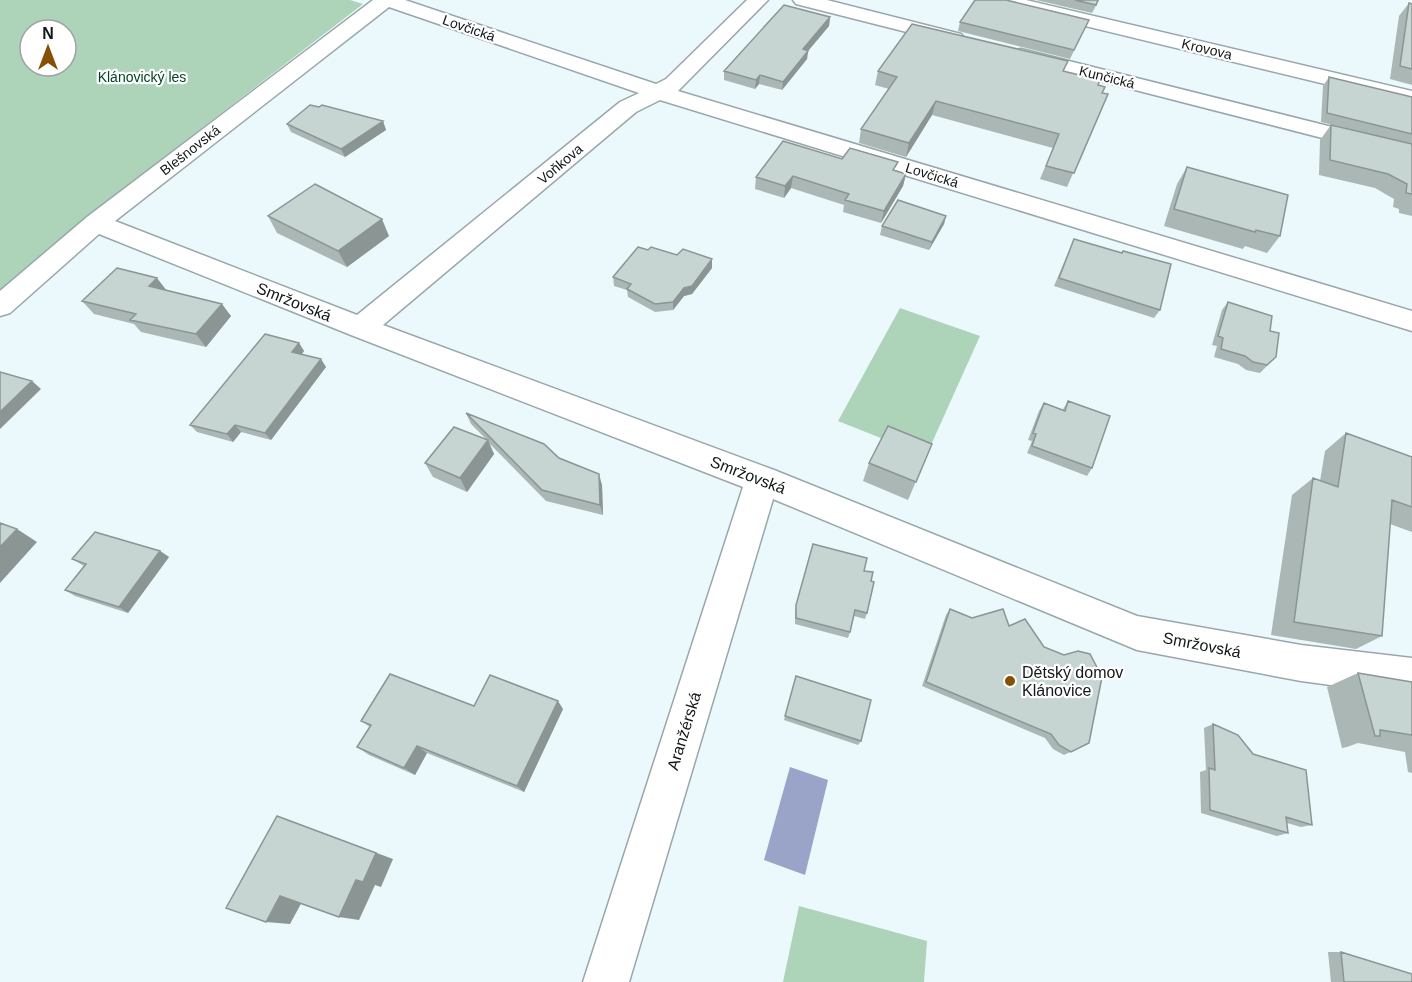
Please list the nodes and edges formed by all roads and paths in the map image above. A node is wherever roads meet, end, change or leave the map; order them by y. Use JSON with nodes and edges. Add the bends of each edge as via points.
{"nodes":[{"id":1,"x":386,"y":0,"type":"edge"},
{"id":2,"x":758,"y":0,"type":"edge"},
{"id":3,"x":803,"y":0,"type":"edge"},
{"id":4,"x":1001,"y":0,"type":"edge"},
{"id":5,"x":975,"y":44,"type":"edge"},
{"id":6,"x":998,"y":50,"type":"edge"},
{"id":7,"x":658,"y":92,"type":"junction"},
{"id":8,"x":1412,"y":98,"type":"edge"},
{"id":9,"x":1412,"y":154,"type":"edge"},
{"id":10,"x":96,"y":223,"type":"junction"},
{"id":11,"x":0,"y":306,"type":"edge"},
{"id":12,"x":1412,"y":321,"type":"edge"},
{"id":13,"x":361,"y":328,"type":"junction"},
{"id":14,"x":762,"y":480,"type":"junction"},
{"id":15,"x":1412,"y":677,"type":"edge"},
{"id":16,"x":606,"y":982,"type":"edge"}],
"edges":[{"from":1,"to":7,"type":"street","name":"Lovčická"},
{"from":1,"to":10,"type":"street","name":"Blešnovská"},
{"from":2,"to":7,"type":"street","name":"Voňkova","via":[[674,84]]},
{"from":3,"to":5,"type":"street"},
{"from":4,"to":8,"type":"street","name":"Krovova"},
{"from":6,"to":9,"type":"street","name":"Kunčická"},
{"from":7,"to":12,"type":"street","name":"Lovčická"},
{"from":7,"to":13,"type":"street","name":"Voňkova","via":[[628,108]]},
{"from":10,"to":11,"type":"street","name":"Blešnovská"},
{"from":10,"to":13,"type":"street","name":"Smržovská"},
{"from":13,"to":14,"type":"street","name":"Smržovská"},
{"from":14,"to":15,"type":"street","name":"Smržovská","via":[[1137,633],[1301,663]]},
{"from":14,"to":16,"type":"street","name":"Aranžérská"}]}
